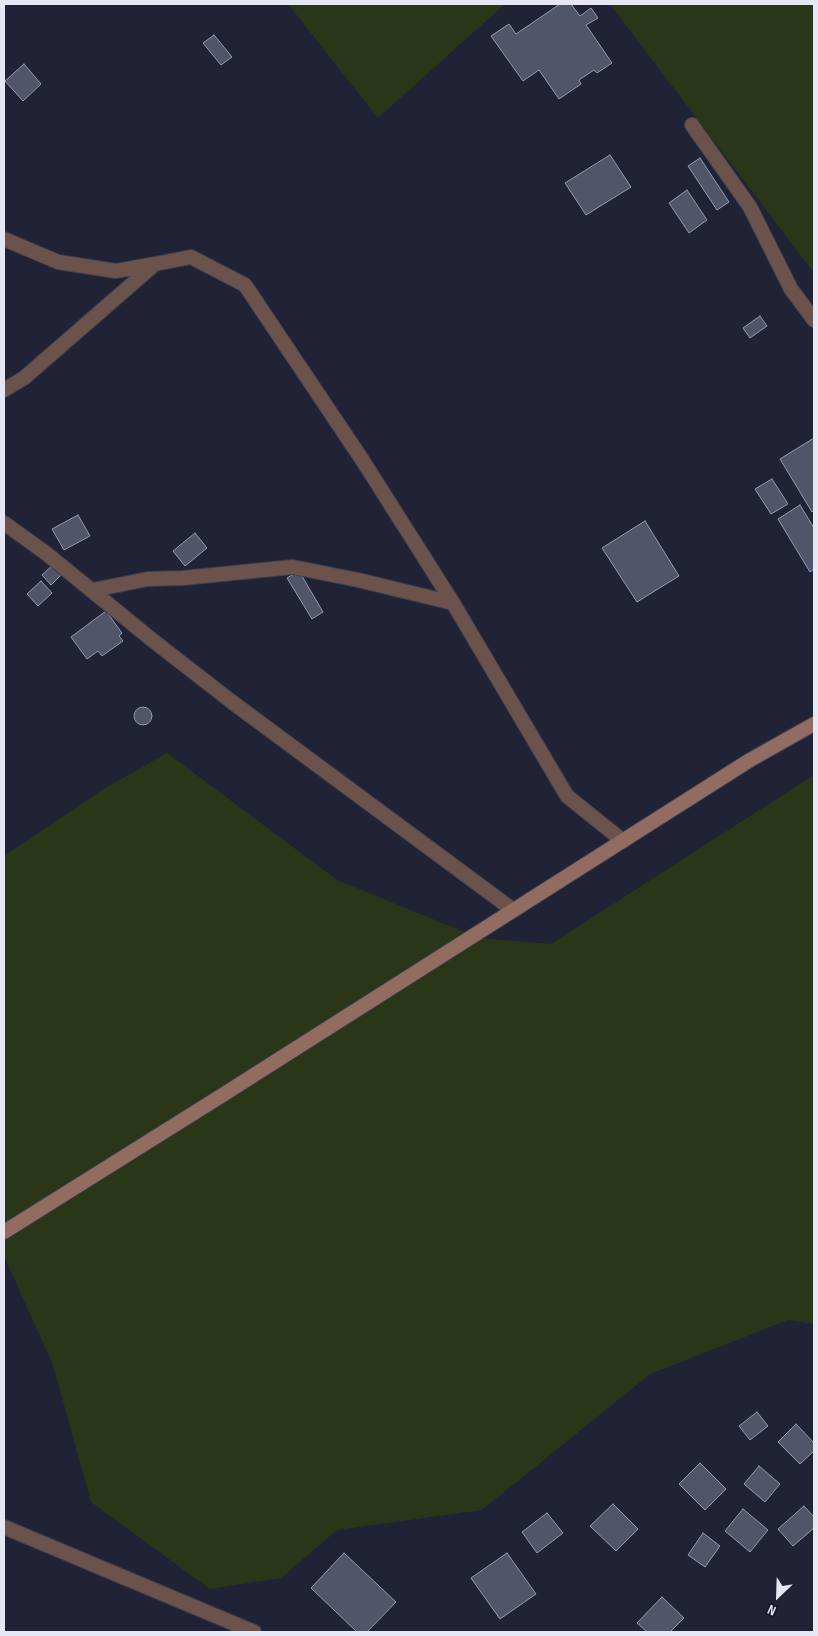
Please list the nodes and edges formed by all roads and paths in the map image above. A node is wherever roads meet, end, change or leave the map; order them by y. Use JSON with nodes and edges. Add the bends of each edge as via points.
{"nodes":[{"id":1,"x":692,"y":124,"type":"dead end"},
{"id":2,"x":4,"y":239,"type":"edge"},
{"id":3,"x":156,"y":264,"type":"junction"},
{"id":4,"x":814,"y":320,"type":"edge"},
{"id":5,"x":4,"y":390,"type":"edge"},
{"id":6,"x":4,"y":523,"type":"edge"},
{"id":7,"x":92,"y":590,"type":"junction"},
{"id":8,"x":453,"y":602,"type":"junction"},
{"id":9,"x":814,"y":724,"type":"edge"},
{"id":10,"x":623,"y":841,"type":"junction"},
{"id":11,"x":513,"y":910,"type":"junction"},
{"id":12,"x":4,"y":1232,"type":"edge"},
{"id":13,"x":4,"y":1527,"type":"edge"},
{"id":14,"x":254,"y":1632,"type":"edge"}],
"edges":[{"from":1,"to":4,"type":"street","via":[[750,207],[791,289]]},
{"from":2,"to":3,"type":"street","via":[[58,262],[116,271]]},
{"from":3,"to":5,"type":"street","via":[[24,378]]},
{"from":3,"to":8,"type":"street","via":[[192,257],[245,285]]},
{"from":6,"to":7,"type":"street"},
{"from":7,"to":8,"type":"street","via":[[148,579],[293,567]]},
{"from":7,"to":11,"type":"street","via":[[232,702]]},
{"from":8,"to":10,"type":"street","via":[[567,796]]},
{"from":9,"to":10,"type":"main road","via":[[750,760]]},
{"from":10,"to":11,"type":"main road"},
{"from":11,"to":12,"type":"main road"},
{"from":13,"to":14,"type":"street"}]}
